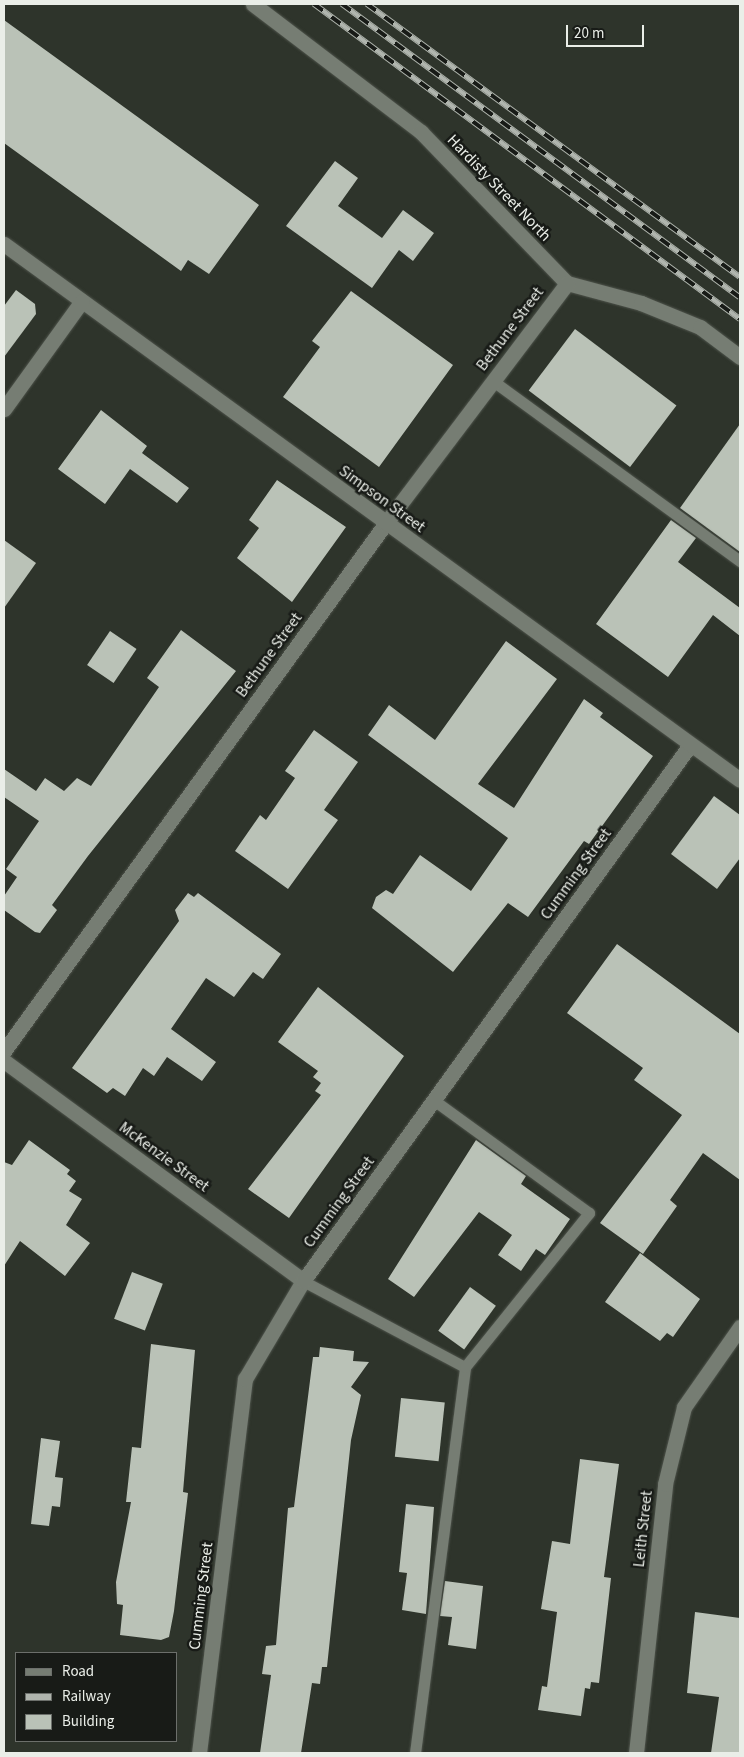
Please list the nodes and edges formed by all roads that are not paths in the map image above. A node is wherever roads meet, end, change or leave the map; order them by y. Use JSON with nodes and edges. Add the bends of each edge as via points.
{"nodes":[{"id":1,"x":253,"y":4,"type":"edge"},
{"id":2,"x":4,"y":244,"type":"edge"},
{"id":3,"x":567,"y":283,"type":"junction"},
{"id":4,"x":82,"y":301,"type":"junction"},
{"id":5,"x":740,"y":357,"type":"edge"},
{"id":6,"x":493,"y":381,"type":"junction"},
{"id":7,"x":4,"y":410,"type":"edge"},
{"id":8,"x":385,"y":524,"type":"junction"},
{"id":9,"x":740,"y":561,"type":"edge"},
{"id":10,"x":690,"y":745,"type":"junction"},
{"id":11,"x":740,"y":780,"type":"edge"},
{"id":12,"x":4,"y":1051,"type":"edge"},
{"id":13,"x":4,"y":1061,"type":"edge"},
{"id":14,"x":435,"y":1101,"type":"junction"},
{"id":15,"x":303,"y":1281,"type":"junction"},
{"id":16,"x":740,"y":1327,"type":"edge"},
{"id":17,"x":465,"y":1367,"type":"junction"},
{"id":18,"x":199,"y":1753,"type":"edge"},
{"id":19,"x":415,"y":1753,"type":"edge"},
{"id":20,"x":636,"y":1753,"type":"edge"}],
"edges":[{"from":1,"to":3,"type":"street","name":"Hardisty Street North","via":[[421,132]]},
{"from":2,"to":4,"type":"street","name":"Simpson Street"},
{"from":3,"to":5,"type":"street","via":[[641,303],[700,327]]},
{"from":3,"to":6,"type":"street","name":"Bethune Street"},
{"from":4,"to":7,"type":"street"},
{"from":4,"to":8,"type":"street","name":"Simpson Street"},
{"from":6,"to":8,"type":"street","name":"Bethune Street"},
{"from":6,"to":9,"type":"lane"},
{"from":8,"to":10,"type":"street","name":"Simpson Street"},
{"from":8,"to":12,"type":"street","name":"Bethune Street"},
{"from":10,"to":11,"type":"street","name":"Simpson Street"},
{"from":10,"to":14,"type":"street","name":"Cumming Street"},
{"from":13,"to":15,"type":"street","name":"McKenzie Street"},
{"from":14,"to":15,"type":"street","name":"Cumming Street"},
{"from":14,"to":17,"type":"lane","via":[[589,1213]]},
{"from":15,"to":17,"type":"lane"},
{"from":15,"to":18,"type":"street","name":"Cumming Street","via":[[246,1378]]},
{"from":16,"to":20,"type":"street","name":"Leith Street","via":[[684,1407],[665,1484]]},
{"from":17,"to":19,"type":"lane"}]}
